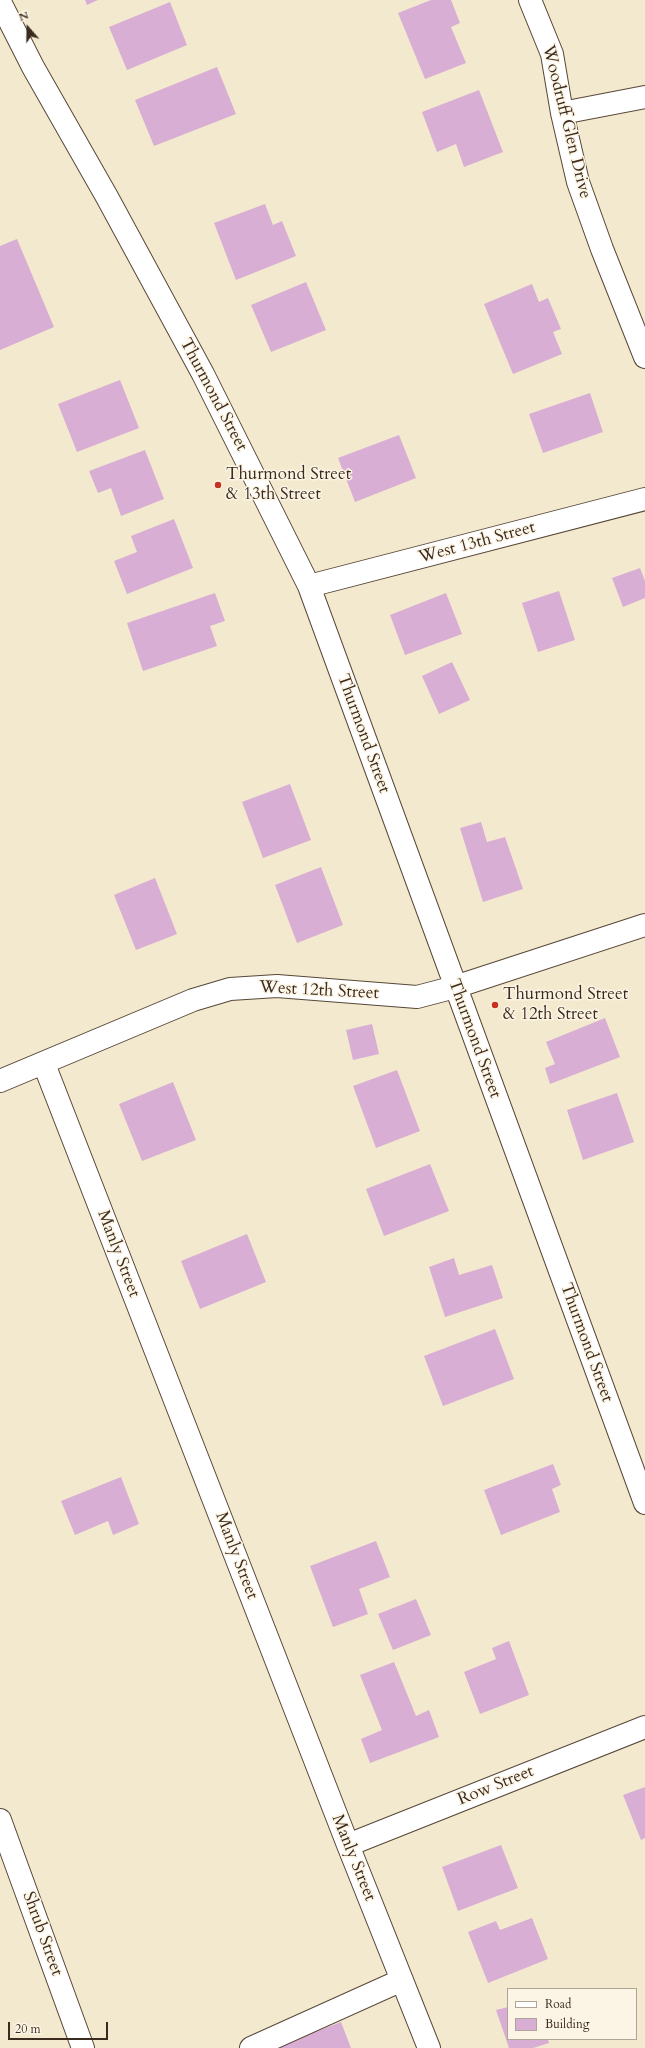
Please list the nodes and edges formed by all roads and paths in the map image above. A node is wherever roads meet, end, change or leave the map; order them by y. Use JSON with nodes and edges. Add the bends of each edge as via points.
{"nodes":[{"id":1,"x":530,"y":0,"type":"edge"},
{"id":2,"x":0,"y":2,"type":"edge"},
{"id":3,"x":645,"y":97,"type":"edge"},
{"id":4,"x":562,"y":113,"type":"junction"},
{"id":5,"x":645,"y":357,"type":"edge"},
{"id":6,"x":645,"y":499,"type":"edge"},
{"id":7,"x":309,"y":586,"type":"junction"},
{"id":8,"x":645,"y":925,"type":"edge"},
{"id":9,"x":455,"y":987,"type":"junction"},
{"id":10,"x":44,"y":1064,"type":"junction"},
{"id":11,"x":0,"y":1081,"type":"edge"},
{"id":12,"x":645,"y":1503,"type":"edge"},
{"id":13,"x":645,"y":1727,"type":"edge"},
{"id":14,"x":0,"y":1820,"type":"edge"},
{"id":15,"x":348,"y":1845,"type":"junction"},
{"id":16,"x":402,"y":1980,"type":"junction"},
{"id":17,"x":83,"y":2048,"type":"edge"},
{"id":18,"x":251,"y":2048,"type":"edge"},
{"id":19,"x":429,"y":2048,"type":"edge"}],
"edges":[{"from":1,"to":4,"type":"street","name":"Woodruff Glen Drive","via":[[552,54]]},
{"from":2,"to":7,"type":"street","name":"Thurmond Street","via":[[33,67],[107,197],[202,374]]},
{"from":3,"to":4,"type":"street"},
{"from":4,"to":5,"type":"street","name":"Woodruff Glen Drive","via":[[578,182]]},
{"from":6,"to":7,"type":"street","name":"West 13th Street"},
{"from":7,"to":9,"type":"street","name":"Thurmond Street"},
{"from":8,"to":9,"type":"street","name":"West 12th Street"},
{"from":9,"to":10,"type":"street","name":"West 12th Street","via":[[417,997],[277,986],[230,989],[193,1000]]},
{"from":9,"to":12,"type":"street","name":"Thurmond Street"},
{"from":10,"to":11,"type":"street","name":"West 12th Street"},
{"from":10,"to":15,"type":"street","name":"Manly Street"},
{"from":13,"to":15,"type":"street","name":"Row Street"},
{"from":14,"to":17,"type":"street","name":"Shrub Street"},
{"from":15,"to":16,"type":"street","name":"Manly Street"},
{"from":16,"to":18,"type":"street"},
{"from":16,"to":19,"type":"street","name":"Manly Street"}]}
